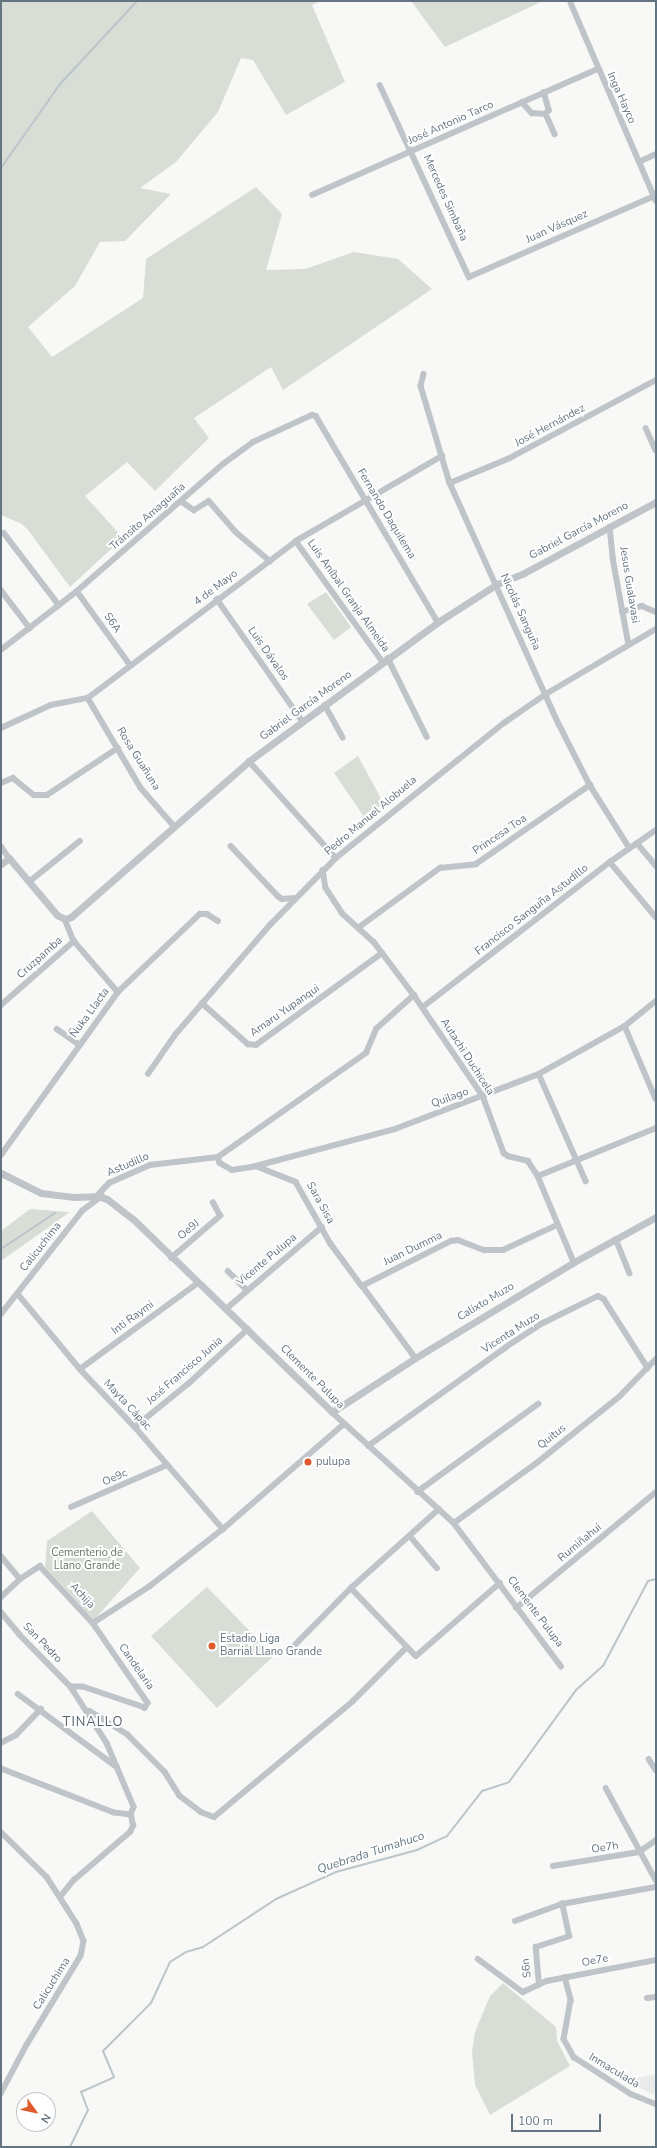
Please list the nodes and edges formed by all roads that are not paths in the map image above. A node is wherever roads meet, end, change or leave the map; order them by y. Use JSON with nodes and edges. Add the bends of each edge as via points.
{"nodes":[{"id":1,"x":571,"y":3,"type":"dead end"},
{"id":2,"x":598,"y":69,"type":"junction"},
{"id":3,"x":380,"y":85,"type":"dead end"},
{"id":4,"x":544,"y":92,"type":"junction"},
{"id":5,"x":522,"y":102,"type":"junction"},
{"id":6,"x":546,"y":114,"type":"junction"},
{"id":7,"x":555,"y":134,"type":"dead end"},
{"id":8,"x":412,"y":152,"type":"junction"},
{"id":9,"x":656,"y":154,"type":"edge"},
{"id":10,"x":639,"y":162,"type":"junction"},
{"id":11,"x":312,"y":196,"type":"dead end"},
{"id":12,"x":655,"y":198,"type":"edge"},
{"id":13,"x":469,"y":277,"type":"joint"},
{"id":14,"x":424,"y":374,"type":"dead end"},
{"id":15,"x":656,"y":380,"type":"edge"},
{"id":16,"x":316,"y":416,"type":"joint"},
{"id":17,"x":646,"y":428,"type":"dead end"},
{"id":18,"x":656,"y":450,"type":"edge"},
{"id":19,"x":442,"y":456,"type":"junction"},
{"id":20,"x":450,"y":483,"type":"junction"},
{"id":21,"x":181,"y":501,"type":"junction"},
{"id":22,"x":367,"y":501,"type":"junction"},
{"id":23,"x":656,"y":502,"type":"edge"},
{"id":24,"x":610,"y":527,"type":"junction"},
{"id":25,"x":4,"y":533,"type":"dead end"},
{"id":26,"x":296,"y":540,"type":"junction"},
{"id":27,"x":270,"y":561,"type":"junction"},
{"id":28,"x":497,"y":584,"type":"junction"},
{"id":29,"x":1,"y":590,"type":"edge"},
{"id":30,"x":77,"y":590,"type":"junction"},
{"id":31,"x":217,"y":598,"type":"junction"},
{"id":32,"x":59,"y":605,"type":"junction"},
{"id":33,"x":622,"y":612,"type":"junction"},
{"id":34,"x":656,"y":612,"type":"edge"},
{"id":35,"x":438,"y":622,"type":"junction"},
{"id":36,"x":30,"y":628,"type":"junction"},
{"id":37,"x":656,"y":629,"type":"edge"},
{"id":38,"x":629,"y":645,"type":"junction"},
{"id":39,"x":1,"y":650,"type":"edge"},
{"id":40,"x":386,"y":660,"type":"junction"},
{"id":41,"x":131,"y":666,"type":"junction"},
{"id":42,"x":546,"y":694,"type":"junction"},
{"id":43,"x":88,"y":698,"type":"junction"},
{"id":44,"x":325,"y":706,"type":"junction"},
{"id":45,"x":303,"y":722,"type":"junction"},
{"id":46,"x":1,"y":728,"type":"edge"},
{"id":47,"x":343,"y":737,"type":"dead end"},
{"id":48,"x":426,"y":737,"type":"dead end"},
{"id":49,"x":118,"y":748,"type":"junction"},
{"id":50,"x":249,"y":761,"type":"junction"},
{"id":51,"x":1,"y":783,"type":"edge"},
{"id":52,"x":590,"y":785,"type":"junction"},
{"id":53,"x":175,"y":827,"type":"junction"},
{"id":54,"x":656,"y":830,"type":"edge"},
{"id":55,"x":80,"y":842,"type":"dead end"},
{"id":56,"x":637,"y":842,"type":"junction"},
{"id":57,"x":1,"y":846,"type":"edge"},
{"id":58,"x":231,"y":846,"type":"dead end"},
{"id":59,"x":629,"y":848,"type":"junction"},
{"id":60,"x":9,"y":858,"type":"junction"},
{"id":61,"x":336,"y":858,"type":"junction"},
{"id":62,"x":610,"y":862,"type":"junction"},
{"id":63,"x":1,"y":864,"type":"edge"},
{"id":64,"x":656,"y":866,"type":"edge"},
{"id":65,"x":323,"y":870,"type":"junction"},
{"id":66,"x":29,"y":882,"type":"junction"},
{"id":67,"x":295,"y":898,"type":"junction"},
{"id":68,"x":656,"y":917,"type":"edge"},
{"id":69,"x":65,"y":919,"type":"junction"},
{"id":70,"x":218,"y":921,"type":"dead end"},
{"id":71,"x":358,"y":928,"type":"junction"},
{"id":72,"x":74,"y":941,"type":"junction"},
{"id":73,"x":382,"y":953,"type":"junction"},
{"id":74,"x":118,"y":992,"type":"junction"},
{"id":75,"x":414,"y":995,"type":"junction"},
{"id":76,"x":656,"y":1001,"type":"edge"},
{"id":77,"x":202,"y":1003,"type":"junction"},
{"id":78,"x":1,"y":1006,"type":"edge"},
{"id":79,"x":423,"y":1007,"type":"junction"},
{"id":80,"x":625,"y":1026,"type":"junction"},
{"id":81,"x":57,"y":1029,"type":"dead end"},
{"id":82,"x":80,"y":1045,"type":"junction"},
{"id":83,"x":148,"y":1074,"type":"dead end"},
{"id":84,"x":539,"y":1074,"type":"junction"},
{"id":85,"x":656,"y":1095,"type":"edge"},
{"id":86,"x":483,"y":1096,"type":"junction"},
{"id":87,"x":656,"y":1128,"type":"edge"},
{"id":88,"x":1,"y":1155,"type":"edge"},
{"id":89,"x":218,"y":1158,"type":"junction"},
{"id":90,"x":577,"y":1158,"type":"junction"},
{"id":91,"x":256,"y":1166,"type":"junction"},
{"id":92,"x":1,"y":1173,"type":"edge"},
{"id":93,"x":538,"y":1176,"type":"junction"},
{"id":94,"x":586,"y":1181,"type":"dead end"},
{"id":95,"x":100,"y":1196,"type":"junction"},
{"id":96,"x":213,"y":1203,"type":"dead end"},
{"id":97,"x":656,"y":1217,"type":"edge"},
{"id":98,"x":557,"y":1225,"type":"junction"},
{"id":99,"x":322,"y":1227,"type":"junction"},
{"id":100,"x":616,"y":1239,"type":"junction"},
{"id":101,"x":171,"y":1258,"type":"junction"},
{"id":102,"x":574,"y":1262,"type":"junction"},
{"id":103,"x":228,"y":1271,"type":"dead end"},
{"id":104,"x":630,"y":1273,"type":"dead end"},
{"id":105,"x":198,"y":1283,"type":"junction"},
{"id":106,"x":362,"y":1286,"type":"junction"},
{"id":107,"x":247,"y":1290,"type":"junction"},
{"id":108,"x":18,"y":1294,"type":"junction"},
{"id":109,"x":226,"y":1309,"type":"junction"},
{"id":110,"x":1,"y":1314,"type":"edge"},
{"id":111,"x":248,"y":1329,"type":"junction"},
{"id":112,"x":415,"y":1358,"type":"junction"},
{"id":113,"x":656,"y":1359,"type":"edge"},
{"id":114,"x":648,"y":1368,"type":"junction"},
{"id":115,"x":80,"y":1369,"type":"junction"},
{"id":116,"x":538,"y":1404,"type":"dead end"},
{"id":117,"x":332,"y":1412,"type":"junction"},
{"id":118,"x":344,"y":1424,"type":"junction"},
{"id":119,"x":134,"y":1427,"type":"junction"},
{"id":120,"x":368,"y":1446,"type":"junction"},
{"id":121,"x":167,"y":1465,"type":"junction"},
{"id":122,"x":417,"y":1492,"type":"junction"},
{"id":123,"x":656,"y":1492,"type":"edge"},
{"id":124,"x":71,"y":1507,"type":"dead end"},
{"id":125,"x":439,"y":1509,"type":"junction"},
{"id":126,"x":454,"y":1523,"type":"junction"},
{"id":127,"x":223,"y":1529,"type":"junction"},
{"id":128,"x":410,"y":1536,"type":"junction"},
{"id":129,"x":1,"y":1556,"type":"edge"},
{"id":130,"x":436,"y":1568,"type":"dead end"},
{"id":131,"x":20,"y":1579,"type":"junction"},
{"id":132,"x":500,"y":1583,"type":"junction"},
{"id":133,"x":351,"y":1588,"type":"junction"},
{"id":134,"x":1,"y":1597,"type":"edge"},
{"id":135,"x":516,"y":1608,"type":"junction"},
{"id":136,"x":1,"y":1612,"type":"edge"},
{"id":137,"x":93,"y":1623,"type":"junction"},
{"id":138,"x":295,"y":1645,"type":"dead end"},
{"id":139,"x":407,"y":1647,"type":"junction"},
{"id":140,"x":561,"y":1666,"type":"dead end"},
{"id":141,"x":71,"y":1687,"type":"junction"},
{"id":142,"x":18,"y":1694,"type":"dead end"},
{"id":143,"x":41,"y":1709,"type":"junction"},
{"id":144,"x":88,"y":1710,"type":"junction"},
{"id":145,"x":1,"y":1743,"type":"edge"},
{"id":146,"x":649,"y":1759,"type":"dead end"},
{"id":147,"x":117,"y":1768,"type":"junction"},
{"id":148,"x":1,"y":1769,"type":"edge"},
{"id":149,"x":656,"y":1770,"type":"edge"},
{"id":150,"x":606,"y":1788,"type":"dead end"},
{"id":151,"x":131,"y":1815,"type":"junction"},
{"id":152,"x":1,"y":1832,"type":"edge"},
{"id":153,"x":656,"y":1840,"type":"edge"},
{"id":154,"x":639,"y":1852,"type":"junction"},
{"id":155,"x":553,"y":1866,"type":"dead end"},
{"id":156,"x":656,"y":1880,"type":"edge"},
{"id":157,"x":656,"y":1887,"type":"edge"},
{"id":158,"x":60,"y":1897,"type":"junction"},
{"id":159,"x":562,"y":1904,"type":"junction"},
{"id":160,"x":515,"y":1921,"type":"dead end"},
{"id":161,"x":478,"y":1959,"type":"dead end"},
{"id":162,"x":656,"y":1960,"type":"edge"},
{"id":163,"x":565,"y":1977,"type":"junction"},
{"id":164,"x":539,"y":1985,"type":"junction"},
{"id":165,"x":656,"y":1997,"type":"edge"},
{"id":166,"x":647,"y":1998,"type":"dead end"},
{"id":167,"x":1,"y":2094,"type":"edge"},
{"id":168,"x":656,"y":2104,"type":"edge"}],
"edges":[{"from":1,"to":2,"type":"street","name":"Inga Hayco"},
{"from":2,"to":4,"type":"street","name":"José Antonio Tarco"},
{"from":2,"to":10,"type":"street","name":"Inga Hayco"},
{"from":3,"to":8,"type":"street","name":"Mercedes Simbaña"},
{"from":4,"to":5,"type":"street","name":"José Antonio Tarco"},
{"from":4,"to":6,"type":"street","via":[[549,110]]},
{"from":5,"to":6,"type":"street","via":[[532,113]]},
{"from":5,"to":8,"type":"street","name":"José Antonio Tarco"},
{"from":6,"to":7,"type":"street"},
{"from":8,"to":11,"type":"street","name":"José Antonio Tarco"},
{"from":8,"to":13,"type":"street","name":"Mercedes Simbaña"},
{"from":9,"to":10,"type":"street"},
{"from":10,"to":12,"type":"street","name":"Inga Hayco"},
{"from":12,"to":13,"type":"street","name":"Juan Vásquez"},
{"from":14,"to":19,"type":"street","name":"Nicolás Sanguña","via":[[421,386]]},
{"from":15,"to":20,"type":"street","name":"José Hernández","via":[[510,458]]},
{"from":16,"to":21,"type":"street","name":"Tránsito Amaguaña","via":[[312,415],[253,442]]},
{"from":16,"to":22,"type":"street","name":"Fernando Daquilema"},
{"from":17,"to":18,"type":"street"},
{"from":19,"to":20,"type":"street","name":"Nicolás Sanguña"},
{"from":19,"to":22,"type":"street","name":"4 de Mayo"},
{"from":20,"to":28,"type":"street","name":"Nicolás Sanguña"},
{"from":21,"to":27,"type":"street","via":[[194,510],[209,501],[236,532]]},
{"from":21,"to":30,"type":"street","name":"Tránsito Amaguaña"},
{"from":22,"to":26,"type":"street","name":"4 de Mayo"},
{"from":22,"to":35,"type":"street","name":"Fernando Daquilema"},
{"from":23,"to":24,"type":"street","name":"Gabriel García Moreno"},
{"from":24,"to":28,"type":"street","name":"Gabriel García Moreno","via":[[524,573]]},
{"from":24,"to":33,"type":"street","name":"Jesus Gualavasi"},
{"from":25,"to":32,"type":"street"},
{"from":26,"to":27,"type":"street","name":"4 de Mayo"},
{"from":26,"to":40,"type":"street","name":"Luis Aníbal Granja Almeida"},
{"from":27,"to":31,"type":"street","name":"4 de Mayo"},
{"from":28,"to":35,"type":"street","name":"Gabriel García Moreno"},
{"from":28,"to":42,"type":"street","name":"Nicolás Sanguña"},
{"from":29,"to":36,"type":"street"},
{"from":30,"to":32,"type":"street","name":"Tránsito Amaguaña"},
{"from":30,"to":41,"type":"street","name":"S6A"},
{"from":31,"to":41,"type":"street","name":"4 de Mayo"},
{"from":31,"to":45,"type":"street","name":"Luis Dávalos"},
{"from":32,"to":36,"type":"street","name":"Tránsito Amaguaña"},
{"from":33,"to":34,"type":"street","via":[[642,606]]},
{"from":33,"to":38,"type":"street","name":"Jesus Gualavasi"},
{"from":35,"to":40,"type":"street","name":"Gabriel García Moreno"},
{"from":36,"to":39,"type":"street","name":"Tránsito Amaguaña"},
{"from":37,"to":38,"type":"street","name":"Pedro Manuel Alobuela"},
{"from":38,"to":42,"type":"street","name":"Pedro Manuel Alobuela"},
{"from":40,"to":44,"type":"street","name":"Gabriel García Moreno"},
{"from":40,"to":48,"type":"street","name":"Luis Aníbal Granja Almeida"},
{"from":41,"to":43,"type":"street","name":"4 de Mayo"},
{"from":42,"to":52,"type":"street","name":"Nicolás Sanguña"},
{"from":42,"to":61,"type":"street","name":"Pedro Manuel Alobuela","via":[[445,768]]},
{"from":43,"to":46,"type":"street","name":"4 de Mayo","via":[[51,705]]},
{"from":43,"to":49,"type":"street","name":"Rosa Guañuna"},
{"from":44,"to":45,"type":"street","name":"Gabriel García Moreno"},
{"from":44,"to":47,"type":"street"},
{"from":45,"to":50,"type":"street","name":"Gabriel García Moreno"},
{"from":49,"to":51,"type":"street","via":[[47,795],[34,795],[13,778]]},
{"from":49,"to":53,"type":"street","name":"Rosa Guañuna","via":[[141,788]]},
{"from":50,"to":53,"type":"street","name":"Gabriel García Moreno"},
{"from":50,"to":61,"type":"street"},
{"from":52,"to":59,"type":"street","name":"Nicolás Sanguña"},
{"from":52,"to":71,"type":"street","name":"Princesa Toa","via":[[476,864],[440,868]]},
{"from":53,"to":69,"type":"street","name":"Gabriel García Moreno","via":[[77,914]]},
{"from":54,"to":56,"type":"street","name":"Francisco Sanguña Astudillo"},
{"from":55,"to":66,"type":"street"},
{"from":56,"to":59,"type":"street","name":"Francisco Sanguña Astudillo"},
{"from":56,"to":64,"type":"street"},
{"from":57,"to":60,"type":"street"},
{"from":58,"to":67,"type":"street","via":[[278,896],[282,899]]},
{"from":59,"to":62,"type":"street","name":"Francisco Sanguña Astudillo"},
{"from":60,"to":63,"type":"street"},
{"from":60,"to":66,"type":"street"},
{"from":61,"to":65,"type":"street","name":"Pedro Manuel Alobuela"},
{"from":62,"to":68,"type":"street"},
{"from":62,"to":79,"type":"street","name":"Francisco Sanguña Astudillo"},
{"from":65,"to":67,"type":"street","name":"Pedro Manuel Alobuela"},
{"from":65,"to":71,"type":"street","name":"Autachi Duchicela","via":[[326,888],[342,913]]},
{"from":66,"to":69,"type":"street","via":[[57,915]]},
{"from":67,"to":77,"type":"street","name":"Pedro Manuel Alobuela"},
{"from":69,"to":72,"type":"street","name":"Cruzpamba"},
{"from":70,"to":74,"type":"street","name":"Ñuka Llacta","via":[[200,914]]},
{"from":71,"to":73,"type":"street","name":"Autachi Duchicela"},
{"from":72,"to":74,"type":"street"},
{"from":72,"to":78,"type":"street","name":"Cruzpamba"},
{"from":73,"to":75,"type":"street","name":"Autachi Duchicela"},
{"from":73,"to":77,"type":"street","name":"Amaru Yupanqui","via":[[256,1045],[248,1044]]},
{"from":74,"to":82,"type":"street","name":"Ñuka Llacta"},
{"from":75,"to":79,"type":"street","name":"Autachi Duchicela"},
{"from":75,"to":89,"type":"street","via":[[376,1028],[366,1053]]},
{"from":76,"to":80,"type":"street","name":"Quilago"},
{"from":77,"to":83,"type":"street","name":"Pedro Manuel Alobuela","via":[[175,1035]]},
{"from":79,"to":86,"type":"street","name":"Autachi Duchicela"},
{"from":80,"to":84,"type":"street","name":"Quilago"},
{"from":80,"to":85,"type":"street"},
{"from":81,"to":82,"type":"street"},
{"from":82,"to":88,"type":"street","name":"Ñuka Llacta"},
{"from":84,"to":86,"type":"street","name":"Quilago"},
{"from":84,"to":90,"type":"street"},
{"from":86,"to":91,"type":"street","name":"Quilago","via":[[395,1129]]},
{"from":86,"to":93,"type":"street","name":"Autachi Duchicela","via":[[504,1153],[527,1159]]},
{"from":87,"to":90,"type":"street"},
{"from":89,"to":91,"type":"street","via":[[220,1163],[232,1170]]},
{"from":89,"to":95,"type":"street","name":"Astudillo","via":[[150,1165],[109,1183]]},
{"from":90,"to":93,"type":"street"},
{"from":90,"to":94,"type":"street"},
{"from":91,"to":99,"type":"street","name":"Sara Sisa","via":[[296,1182]]},
{"from":92,"to":95,"type":"street","via":[[42,1194]]},
{"from":93,"to":98,"type":"street","name":"Autachi Duchicela"},
{"from":95,"to":101,"type":"street","name":"Clemente Pulupa","via":[[133,1219]]},
{"from":95,"to":108,"type":"street","name":"Calicuchima","via":[[82,1211]]},
{"from":96,"to":101,"type":"street","name":"Oe9J","via":[[220,1216]]},
{"from":97,"to":100,"type":"street","name":"Calixto Muzo"},
{"from":98,"to":102,"type":"street","name":"Autachi Duchicela"},
{"from":98,"to":106,"type":"street","name":"Juan Dumma","via":[[503,1250],[484,1250],[458,1240],[451,1241]]},
{"from":99,"to":106,"type":"street","name":"Sara Sisa"},
{"from":99,"to":107,"type":"street","name":"Vicente Pulupa"},
{"from":100,"to":102,"type":"street","name":"Calixto Muzo"},
{"from":100,"to":104,"type":"street"},
{"from":101,"to":105,"type":"street","name":"Clemente Pulupa"},
{"from":102,"to":112,"type":"street","name":"Calixto Muzo"},
{"from":103,"to":107,"type":"street"},
{"from":105,"to":109,"type":"street","name":"Clemente Pulupa"},
{"from":105,"to":115,"type":"street","name":"Inti Raymi"},
{"from":106,"to":112,"type":"street"},
{"from":107,"to":109,"type":"street","name":"Vicente Pulupa"},
{"from":108,"to":110,"type":"street","name":"Calicuchima"},
{"from":108,"to":115,"type":"street","name":"Mayta Cápac"},
{"from":109,"to":111,"type":"street","name":"Clemente Pulupa"},
{"from":111,"to":117,"type":"street","name":"Clemente Pulupa"},
{"from":111,"to":119,"type":"street","name":"José Francisco Junia","via":[[188,1384]]},
{"from":112,"to":117,"type":"street","name":"Calixto Muzo"},
{"from":113,"to":114,"type":"street","name":"Quitus"},
{"from":114,"to":120,"type":"street","name":"Vicenta Muzo","via":[[604,1300],[598,1296],[543,1323],[512,1343]]},
{"from":114,"to":126,"type":"street","name":"Quitus","via":[[620,1396]]},
{"from":115,"to":119,"type":"street","name":"Mayta Cápac"},
{"from":116,"to":122,"type":"street"},
{"from":117,"to":118,"type":"street","name":"Clemente Pulupa"},
{"from":118,"to":120,"type":"street","name":"Clemente Pulupa"},
{"from":118,"to":127,"type":"street"},
{"from":119,"to":121,"type":"street","name":"Mayta Cápac"},
{"from":120,"to":122,"type":"street","name":"Clemente Pulupa"},
{"from":121,"to":124,"type":"street","name":"Oe9c"},
{"from":121,"to":127,"type":"street","name":"Mayta Cápac"},
{"from":122,"to":125,"type":"street","name":"Clemente Pulupa"},
{"from":123,"to":135,"type":"street","name":"Rumiñahui"},
{"from":125,"to":126,"type":"street","name":"Clemente Pulupa"},
{"from":125,"to":128,"type":"street"},
{"from":126,"to":132,"type":"street","name":"Clemente Pulupa"},
{"from":127,"to":137,"type":"street","via":[[150,1586]]},
{"from":128,"to":130,"type":"street"},
{"from":128,"to":133,"type":"street"},
{"from":129,"to":131,"type":"street"},
{"from":131,"to":134,"type":"street"},
{"from":131,"to":137,"type":"street","name":"Achija","via":[[40,1566]]},
{"from":132,"to":135,"type":"street","name":"Clemente Pulupa"},
{"from":132,"to":139,"type":"street","via":[[416,1656]]},
{"from":133,"to":138,"type":"street"},
{"from":133,"to":139,"type":"street"},
{"from":135,"to":140,"type":"street","name":"Clemente Pulupa"},
{"from":136,"to":141,"type":"street","name":"San Pedro"},
{"from":137,"to":141,"type":"street","name":"Candelaria","via":[[144,1696],[148,1706],[137,1706],[83,1687]]},
{"from":139,"to":144,"type":"street","via":[[352,1701],[214,1817],[201,1812],[180,1796],[165,1772],[127,1734]]},
{"from":141,"to":144,"type":"street"},
{"from":142,"to":143,"type":"street"},
{"from":143,"to":145,"type":"street","via":[[16,1735]]},
{"from":143,"to":147,"type":"street"},
{"from":144,"to":147,"type":"street","via":[[107,1743]]},
{"from":146,"to":149,"type":"street"},
{"from":147,"to":151,"type":"street","via":[[134,1807]]},
{"from":148,"to":151,"type":"street","via":[[107,1810]]},
{"from":150,"to":154,"type":"street"},
{"from":151,"to":158,"type":"street","via":[[133,1826],[130,1832],[74,1880]]},
{"from":152,"to":158,"type":"street","name":"Calicuchima","via":[[47,1877]]},
{"from":153,"to":154,"type":"street","name":"Oe7h"},
{"from":154,"to":155,"type":"street","name":"Oe7h"},
{"from":154,"to":156,"type":"street"},
{"from":157,"to":159,"type":"street"},
{"from":158,"to":167,"type":"street","name":"Calicuchima","via":[[84,1941],[81,1956]]},
{"from":159,"to":160,"type":"street"},
{"from":159,"to":164,"type":"street","name":"S6n","via":[[568,1936],[535,1948]]},
{"from":161,"to":164,"type":"street","name":"Oe7e","via":[[520,1992]]},
{"from":162,"to":163,"type":"street","name":"Oe7e"},
{"from":163,"to":164,"type":"street","name":"Oe7e"},
{"from":163,"to":168,"type":"street","name":"Inmaculada","via":[[571,2000],[564,2039],[574,2057],[631,2094]]},
{"from":165,"to":166,"type":"street"}]}
